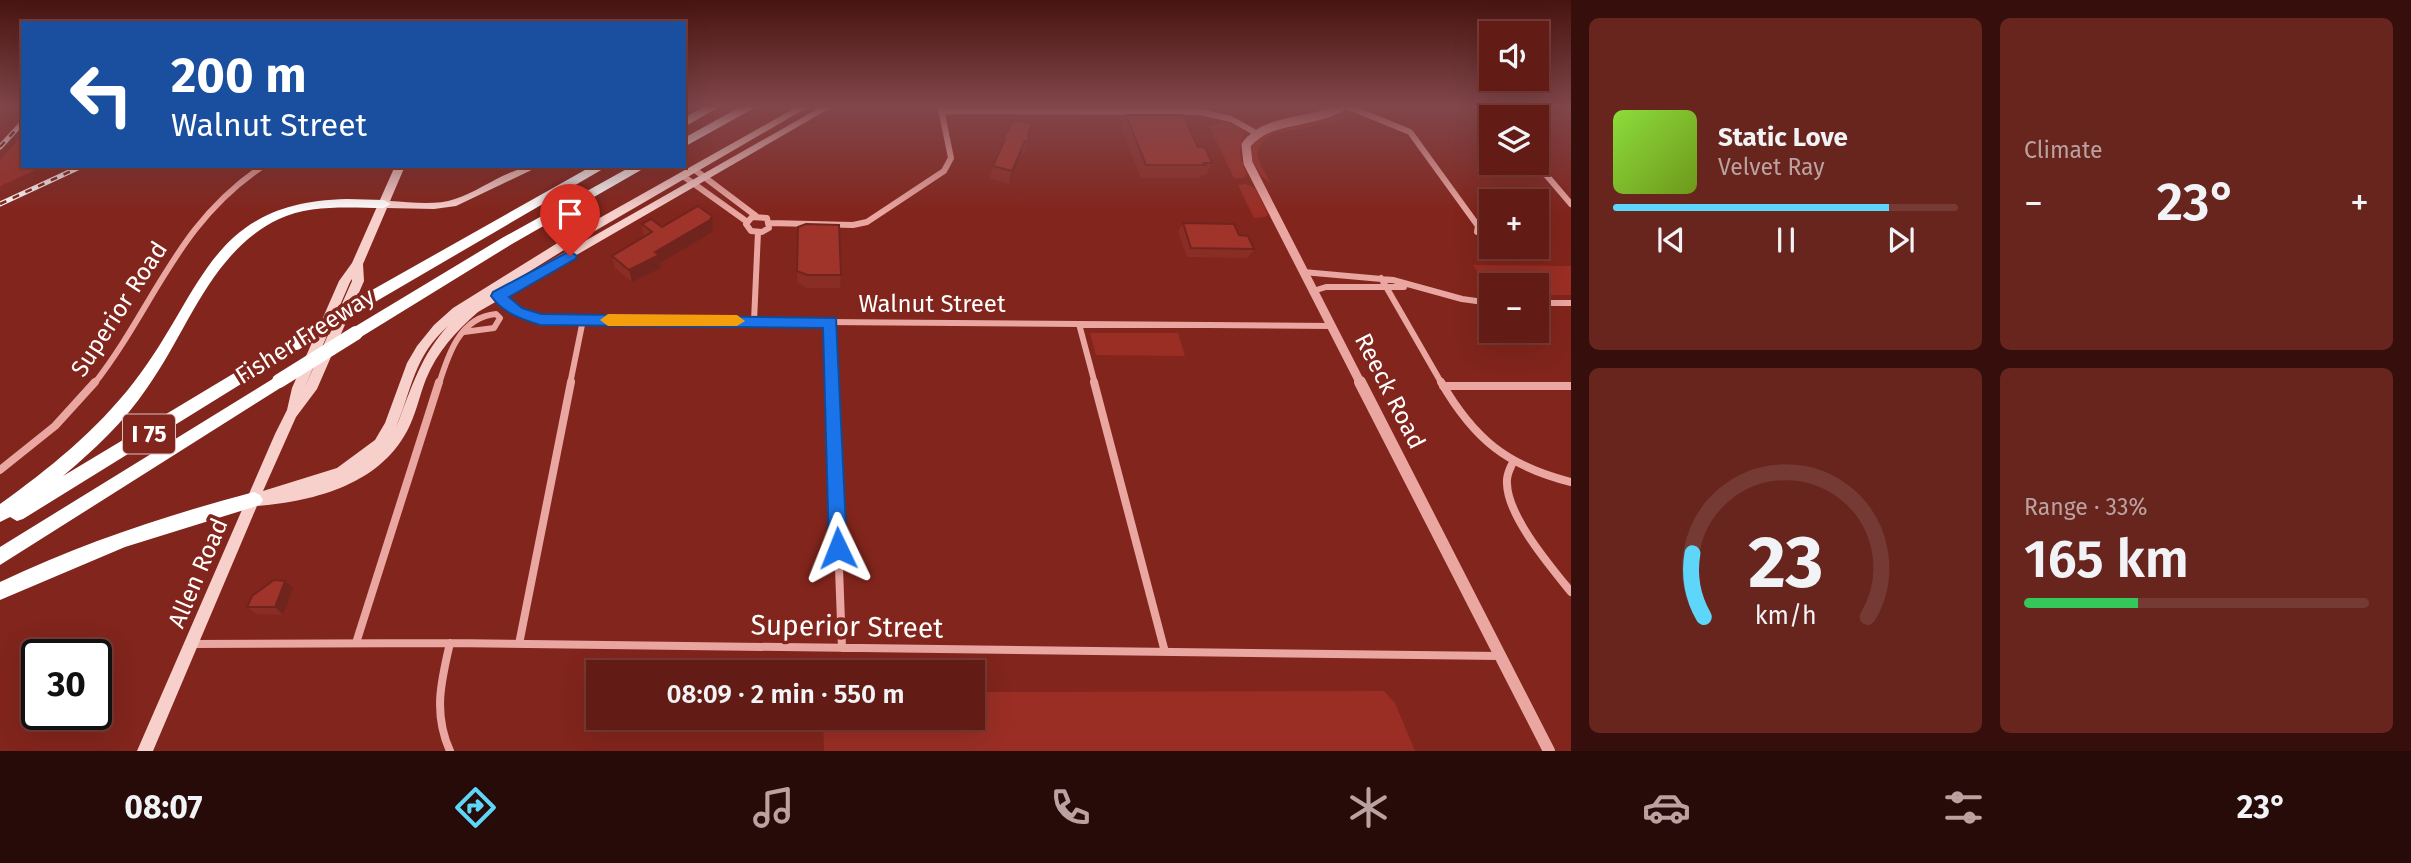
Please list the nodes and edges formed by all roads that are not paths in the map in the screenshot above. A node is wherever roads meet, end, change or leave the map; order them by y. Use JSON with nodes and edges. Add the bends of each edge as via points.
{"nodes":[{"id":1,"x":744,"y":142,"type":"edge"},
{"id":2,"x":769,"y":142,"type":"edge"},
{"id":3,"x":948,"y":142,"type":"edge"},
{"id":4,"x":1248,"y":142,"type":"edge"},
{"id":5,"x":1416,"y":142,"type":"edge"},
{"id":6,"x":260,"y":168,"type":"edge"},
{"id":7,"x":399,"y":168,"type":"edge"},
{"id":8,"x":531,"y":168,"type":"edge"},
{"id":9,"x":598,"y":168,"type":"edge"},
{"id":10,"x":638,"y":168,"type":"edge"},
{"id":11,"x":695,"y":170,"type":"junction"},
{"id":12,"x":1546,"y":175,"type":"edge"},
{"id":13,"x":683,"y":176,"type":"junction"},
{"id":14,"x":706,"y":178,"type":"junction"},
{"id":15,"x":695,"y":184,"type":"junction"},
{"id":16,"x":659,"y":190,"type":"junction"},
{"id":17,"x":667,"y":200,"type":"junction"},
{"id":18,"x":384,"y":204,"type":"junction"},
{"id":19,"x":1571,"y":204,"type":"edge"},
{"id":20,"x":622,"y":211,"type":"junction"},
{"id":21,"x":756,"y":216,"type":"junction"},
{"id":22,"x":633,"y":220,"type":"junction"},
{"id":23,"x":746,"y":221,"type":"junction"},
{"id":24,"x":770,"y":223,"type":"junction"},
{"id":25,"x":584,"y":232,"type":"junction"},
{"id":26,"x":758,"y":232,"type":"junction"},
{"id":27,"x":1477,"y":232,"type":"dead end"},
{"id":28,"x":594,"y":242,"type":"junction"},
{"id":29,"x":1303,"y":272,"type":"junction"},
{"id":30,"x":1381,"y":278,"type":"junction"},
{"id":31,"x":1415,"y":286,"type":"junction"},
{"id":32,"x":1386,"y":287,"type":"junction"},
{"id":33,"x":1313,"y":291,"type":"junction"},
{"id":34,"x":499,"y":296,"type":"junction"},
{"id":35,"x":370,"y":298,"type":"joint"},
{"id":36,"x":1479,"y":301,"type":"edge"},
{"id":37,"x":1549,"y":303,"type":"edge"},
{"id":38,"x":1571,"y":303,"type":"edge"},
{"id":39,"x":583,"y":320,"type":"junction"},
{"id":40,"x":754,"y":321,"type":"junction"},
{"id":41,"x":830,"y":322,"type":"junction"},
{"id":42,"x":1079,"y":324,"type":"junction"},
{"id":43,"x":1331,"y":326,"type":"junction"},
{"id":44,"x":464,"y":332,"type":"junction"},
{"id":45,"x":296,"y":343,"type":"joint"},
{"id":46,"x":1443,"y":386,"type":"junction"},
{"id":47,"x":1571,"y":386,"type":"edge"},
{"id":48,"x":1513,"y":461,"type":"junction"},
{"id":49,"x":0,"y":470,"type":"edge"},
{"id":50,"x":1571,"y":482,"type":"edge"},
{"id":51,"x":254,"y":500,"type":"junction"},
{"id":52,"x":0,"y":514,"type":"edge"},
{"id":53,"x":0,"y":523,"type":"edge"},
{"id":54,"x":0,"y":557,"type":"edge"},
{"id":55,"x":0,"y":591,"type":"edge"},
{"id":56,"x":1571,"y":592,"type":"edge"},
{"id":57,"x":356,"y":643,"type":"junction"},
{"id":58,"x":450,"y":643,"type":"junction"},
{"id":59,"x":192,"y":644,"type":"junction"},
{"id":60,"x":519,"y":644,"type":"junction"},
{"id":61,"x":842,"y":648,"type":"junction"},
{"id":62,"x":1165,"y":652,"type":"junction"},
{"id":63,"x":1501,"y":656,"type":"junction"},
{"id":64,"x":145,"y":751,"type":"edge"},
{"id":65,"x":450,"y":751,"type":"edge"},
{"id":66,"x":1549,"y":751,"type":"edge"}],
"edges":[{"from":1,"to":11,"type":"main road"},
{"from":2,"to":14,"type":"main road"},
{"from":3,"to":24,"type":"street","via":[[949,166],[867,222]]},
{"from":4,"to":29,"type":"street","name":"Reeck Road","via":[[1248,163]]},
{"from":5,"to":27,"type":"street","via":[[1478,226]]},
{"from":6,"to":49,"type":"street","name":"Superior Road","via":[[227,190],[203,215],[92,388]]},
{"from":7,"to":18,"type":"main road","name":"Allen Road"},
{"from":8,"to":18,"type":"main road","via":[[456,203]]},
{"from":9,"to":35,"type":"highway","name":"Fisher Freeway","number":"I 75"},
{"from":10,"to":54,"type":"highway","name":"Fisher Freeway","number":"I 75","bridge":true,"via":[[356,333]]},
{"from":11,"to":13,"type":"main road"},
{"from":11,"to":14,"type":"street"},
{"from":12,"to":19,"type":"street"},
{"from":13,"to":15,"type":"street"},
{"from":13,"to":16,"type":"main road"},
{"from":14,"to":15,"type":"main road"},
{"from":14,"to":21,"type":"street"},
{"from":15,"to":17,"type":"main road"},
{"from":15,"to":23,"type":"street"},
{"from":16,"to":17,"type":"main road"},
{"from":16,"to":20,"type":"main road"},
{"from":17,"to":22,"type":"main road"},
{"from":18,"to":51,"type":"main road","name":"Allen Road","via":[[357,264],[358,281]]},
{"from":18,"to":52,"type":"highway","via":[[294,209],[239,236],[218,258],[156,364],[125,406],[82,450]]},
{"from":20,"to":22,"type":"main road","via":[[625,219]]},
{"from":20,"to":25,"type":"main road"},
{"from":21,"to":23,"type":"street"},
{"from":21,"to":24,"type":"street"},
{"from":22,"to":28,"type":"main road"},
{"from":23,"to":26,"type":"street","via":[[748,229]]},
{"from":24,"to":26,"type":"street"},
{"from":25,"to":28,"type":"main road"},
{"from":25,"to":51,"type":"main road","via":[[438,328],[411,366],[380,444],[362,459],[341,472]]},
{"from":26,"to":40,"type":"street"},
{"from":28,"to":34,"type":"main road"},
{"from":29,"to":30,"type":"street","via":[[1321,277]]},
{"from":29,"to":33,"type":"street","name":"Reeck Road"},
{"from":30,"to":31,"type":"street"},
{"from":30,"to":32,"type":"street"},
{"from":31,"to":32,"type":"street"},
{"from":31,"to":36,"type":"street"},
{"from":32,"to":33,"type":"street","via":[[1326,286]]},
{"from":32,"to":46,"type":"street"},
{"from":33,"to":43,"type":"street","name":"Reeck Road"},
{"from":34,"to":39,"type":"street","name":"Walnut Street","via":[[517,312],[533,318]]},
{"from":34,"to":51,"type":"main road","via":[[474,309],[439,341],[424,367],[402,428],[377,461],[338,485]]},
{"from":35,"to":45,"type":"highway","name":"Fisher Freeway","number":"I 75","bridge":true},
{"from":37,"to":38,"type":"street"},
{"from":39,"to":40,"type":"street","name":"Walnut Street"},
{"from":39,"to":60,"type":"street"},
{"from":40,"to":41,"type":"street","name":"Walnut Street"},
{"from":41,"to":42,"type":"street","name":"Walnut Street"},
{"from":41,"to":61,"type":"street"},
{"from":42,"to":43,"type":"street","name":"Walnut Street"},
{"from":42,"to":62,"type":"street"},
{"from":43,"to":63,"type":"street","name":"Reeck Road"},
{"from":44,"to":44,"type":"street","via":[[494,328],[500,318],[482,315]]},
{"from":44,"to":57,"type":"street","via":[[451,346],[429,409]]},
{"from":45,"to":53,"type":"highway","name":"Fisher Freeway","number":"I 75"},
{"from":46,"to":47,"type":"street"},
{"from":46,"to":48,"type":"street","via":[[1471,428]]},
{"from":48,"to":50,"type":"street"},
{"from":48,"to":56,"type":"street","via":[[1506,480],[1511,500],[1549,566]]},
{"from":51,"to":55,"type":"highway","via":[[161,524]]},
{"from":51,"to":59,"type":"main road","name":"Allen Road"},
{"from":57,"to":58,"type":"street","name":"Superior Street"},
{"from":57,"to":59,"type":"street","name":"Superior Street"},
{"from":58,"to":60,"type":"street","name":"Superior Street"},
{"from":58,"to":65,"type":"street","via":[[438,694],[443,735]]},
{"from":59,"to":64,"type":"main road","name":"Allen Road"},
{"from":60,"to":61,"type":"street","name":"Superior Street"},
{"from":61,"to":62,"type":"street","name":"Superior Street"},
{"from":62,"to":63,"type":"street","name":"Superior Street"},
{"from":63,"to":66,"type":"street","name":"Reeck Road"}]}
